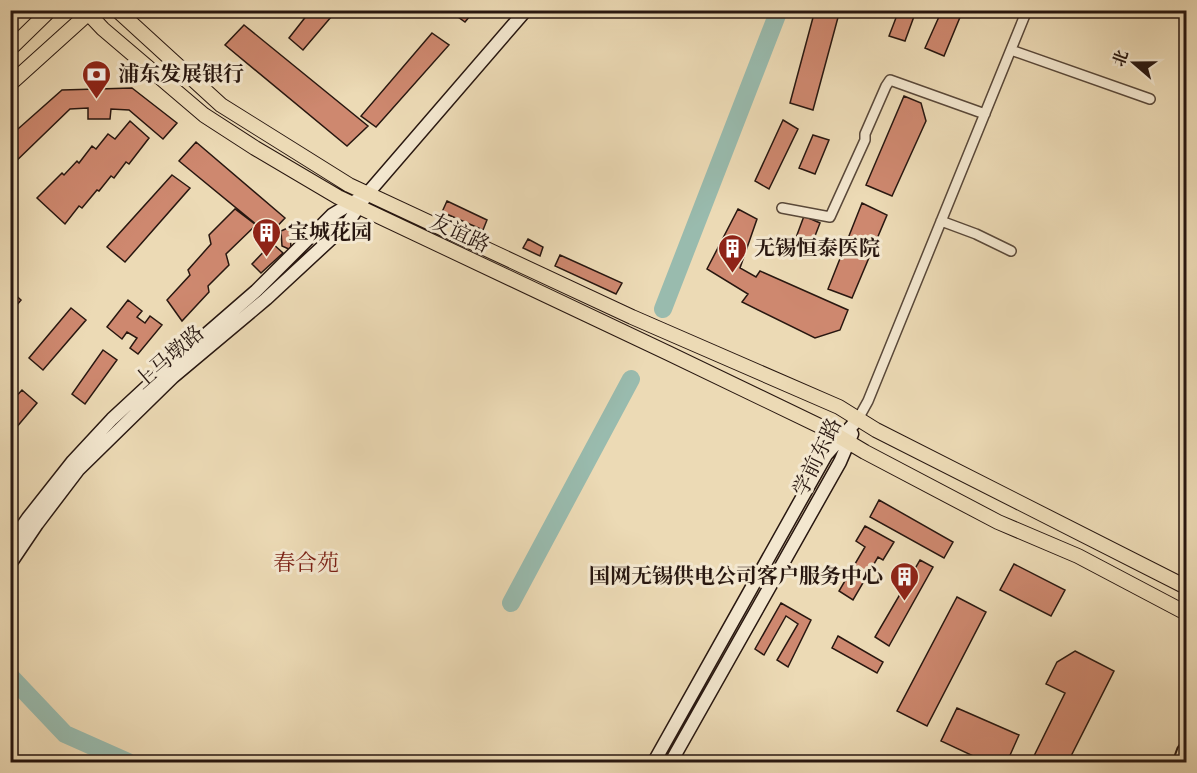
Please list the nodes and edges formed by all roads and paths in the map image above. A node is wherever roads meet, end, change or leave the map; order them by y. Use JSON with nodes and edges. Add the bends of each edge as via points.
{"nodes":[{"id":1,"x":50,"y":10,"type":"edge"},
{"id":2,"x":117,"y":10,"type":"edge"},
{"id":3,"x":526,"y":10,"type":"edge"},
{"id":4,"x":1027,"y":10,"type":"edge"},
{"id":5,"x":88,"y":12,"type":"edge"},
{"id":6,"x":10,"y":49,"type":"edge"},
{"id":7,"x":1011,"y":50,"type":"junction"},
{"id":8,"x":10,"y":84,"type":"edge"},
{"id":9,"x":1150,"y":99,"type":"dead end"},
{"id":10,"x":985,"y":114,"type":"junction"},
{"id":11,"x":368,"y":193,"type":"junction"},
{"id":12,"x":354,"y":206,"type":"junction"},
{"id":13,"x":782,"y":208,"type":"dead end"},
{"id":14,"x":941,"y":221,"type":"junction"},
{"id":15,"x":1011,"y":251,"type":"dead end"},
{"id":16,"x":858,"y":419,"type":"junction"},
{"id":17,"x":845,"y":440,"type":"junction"},
{"id":18,"x":10,"y":544,"type":"edge"},
{"id":19,"x":10,"y":564,"type":"edge"},
{"id":20,"x":1186,"y":587,"type":"edge"},
{"id":21,"x":1186,"y":613,"type":"edge"},
{"id":22,"x":1186,"y":743,"type":"edge"},
{"id":23,"x":1186,"y":751,"type":"edge"},
{"id":24,"x":654,"y":762,"type":"edge"},
{"id":25,"x":671,"y":762,"type":"edge"},
{"id":26,"x":1176,"y":762,"type":"edge"},
{"id":27,"x":1182,"y":762,"type":"edge"}],
"edges":[{"from":1,"to":6,"type":"main road"},
{"from":2,"to":11,"type":"main road","name":"友谊路","via":[[221,105]]},
{"from":3,"to":11,"type":"street","name":"上马墩路"},
{"from":4,"to":7,"type":"street"},
{"from":5,"to":8,"type":"main road"},
{"from":5,"to":12,"type":"main road","name":"友谊路","via":[[204,115]]},
{"from":7,"to":9,"type":"street"},
{"from":7,"to":10,"type":"street"},
{"from":10,"to":13,"type":"street","via":[[890,80],[830,217]]},
{"from":10,"to":14,"type":"street"},
{"from":11,"to":12,"type":"street","name":"上马墩路"},
{"from":11,"to":16,"type":"main road","name":"友谊路"},
{"from":12,"to":17,"type":"main road","name":"友谊路"},
{"from":12,"to":18,"type":"street","name":"上马墩路","via":[[332,215],[256,291],[112,420],[73,461]]},
{"from":12,"to":19,"type":"street","name":"上马墩路","via":[[347,224],[173,378],[78,470]]},
{"from":14,"to":15,"type":"street"},
{"from":14,"to":16,"type":"street"},
{"from":16,"to":17,"type":"street","name":"学前东路"},
{"from":16,"to":20,"type":"main road","name":"友谊路"},
{"from":17,"to":21,"type":"main road","name":"友谊路","via":[[998,522],[1078,556]]},
{"from":17,"to":24,"type":"street","name":"学前东路","via":[[826,455]]},
{"from":17,"to":25,"type":"street","name":"学前东路","via":[[840,462]]},
{"from":22,"to":26,"type":"main road"},
{"from":23,"to":27,"type":"highway"}]}
